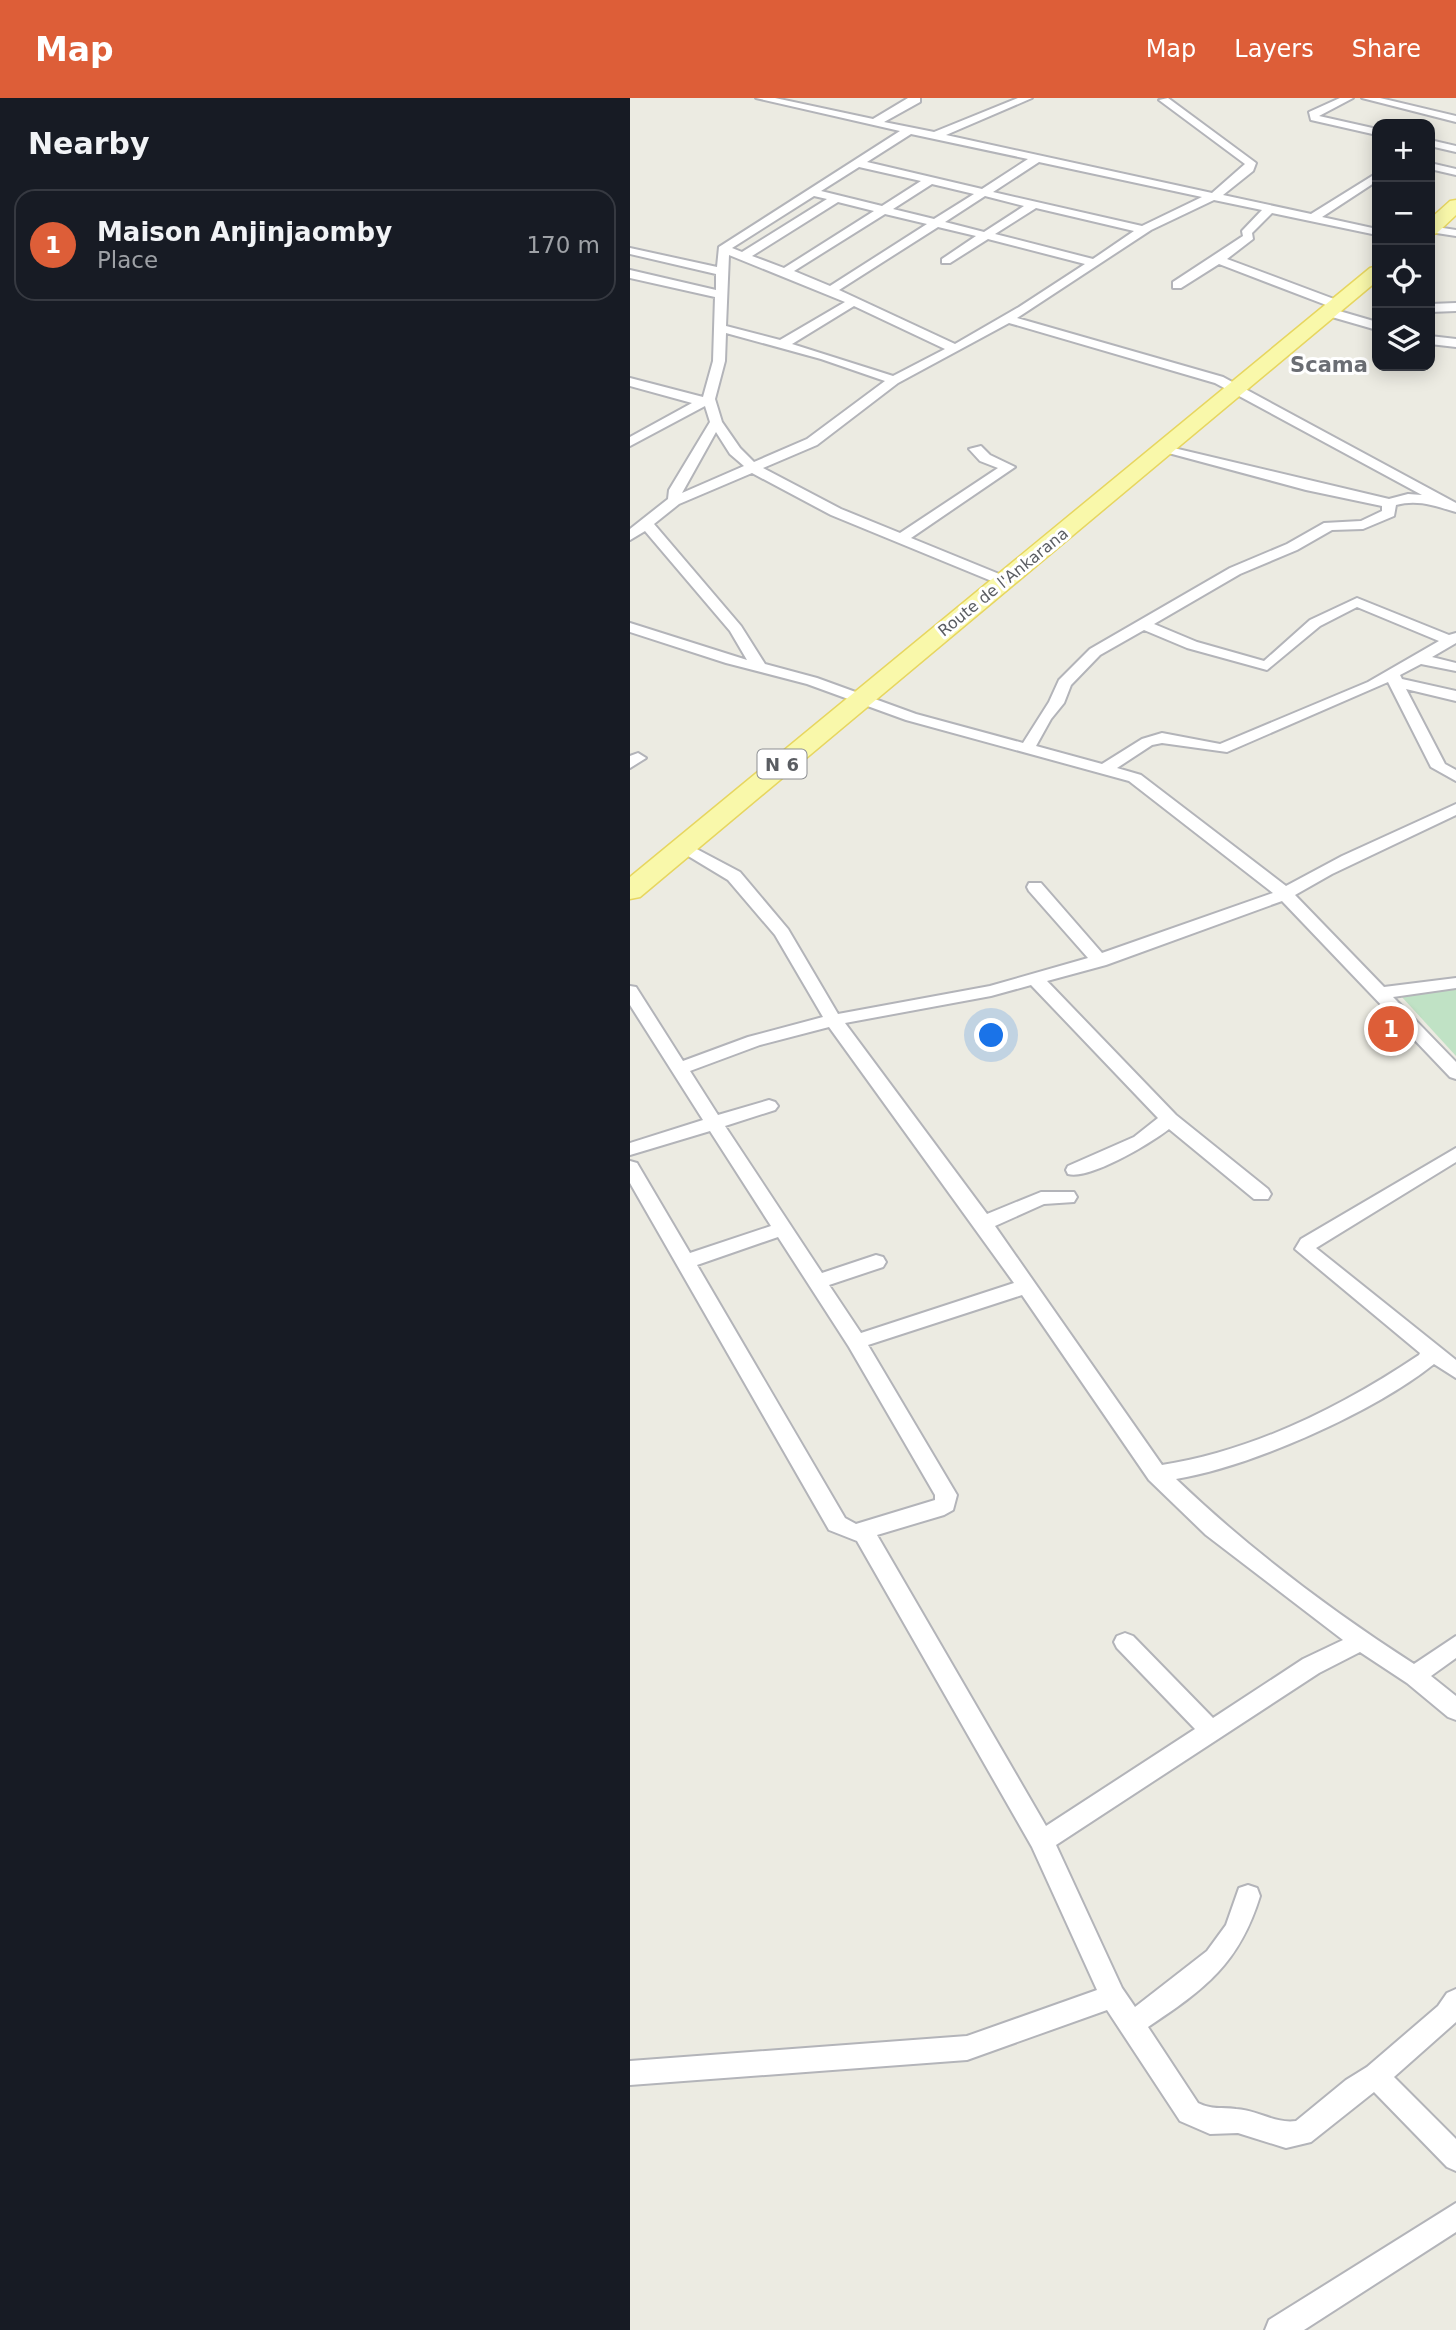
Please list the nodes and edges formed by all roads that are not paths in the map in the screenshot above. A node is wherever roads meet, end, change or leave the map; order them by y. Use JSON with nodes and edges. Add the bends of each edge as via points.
{"nodes":[{"id":1,"x":761,"y":98,"type":"edge"},
{"id":2,"x":1027,"y":98,"type":"edge"},
{"id":3,"x":1348,"y":98,"type":"edge"},
{"id":4,"x":1367,"y":98,"type":"edge"},
{"id":5,"x":918,"y":99,"type":"edge"},
{"id":6,"x":1164,"y":100,"type":"dead end"},
{"id":7,"x":1456,"y":119,"type":"edge"},
{"id":8,"x":874,"y":123,"type":"junction"},
{"id":9,"x":908,"y":131,"type":"junction"},
{"id":10,"x":1372,"y":131,"type":"edge"},
{"id":11,"x":934,"y":136,"type":"junction"},
{"id":12,"x":1435,"y":145,"type":"edge"},
{"id":13,"x":1456,"y":149,"type":"edge"},
{"id":14,"x":1038,"y":158,"type":"junction"},
{"id":15,"x":857,"y":163,"type":"junction"},
{"id":16,"x":1435,"y":167,"type":"edge"},
{"id":17,"x":1456,"y":173,"type":"edge"},
{"id":18,"x":1372,"y":179,"type":"edge"},
{"id":19,"x":931,"y":180,"type":"junction"},
{"id":20,"x":811,"y":192,"type":"junction"},
{"id":21,"x":983,"y":193,"type":"junction"},
{"id":22,"x":1216,"y":195,"type":"junction"},
{"id":23,"x":836,"y":198,"type":"junction"},
{"id":24,"x":1034,"y":205,"type":"junction"},
{"id":25,"x":1456,"y":205,"type":"edge"},
{"id":26,"x":1270,"y":208,"type":"junction"},
{"id":27,"x":882,"y":209,"type":"junction"},
{"id":28,"x":1314,"y":217,"type":"junction"},
{"id":29,"x":934,"y":222,"type":"junction"},
{"id":30,"x":1435,"y":224,"type":"edge"},
{"id":31,"x":1143,"y":230,"type":"junction"},
{"id":32,"x":1435,"y":230,"type":"edge"},
{"id":33,"x":1372,"y":231,"type":"edge"},
{"id":34,"x":1456,"y":233,"type":"edge"},
{"id":35,"x":987,"y":236,"type":"junction"},
{"id":36,"x":723,"y":249,"type":"junction"},
{"id":37,"x":630,"y":251,"type":"edge"},
{"id":38,"x":743,"y":256,"type":"junction"},
{"id":39,"x":1218,"y":260,"type":"junction"},
{"id":40,"x":946,"y":261,"type":"dead end"},
{"id":41,"x":1093,"y":262,"type":"junction"},
{"id":42,"x":722,"y":272,"type":"junction"},
{"id":43,"x":785,"y":272,"type":"junction"},
{"id":44,"x":630,"y":274,"type":"edge"},
{"id":45,"x":1372,"y":276,"type":"edge"},
{"id":46,"x":1177,"y":285,"type":"dead end"},
{"id":47,"x":831,"y":290,"type":"junction"},
{"id":48,"x":722,"y":295,"type":"junction"},
{"id":49,"x":854,"y":301,"type":"junction"},
{"id":50,"x":1456,"y":307,"type":"edge"},
{"id":51,"x":1334,"y":308,"type":"junction"},
{"id":52,"x":1435,"y":308,"type":"edge"},
{"id":53,"x":1007,"y":319,"type":"junction"},
{"id":54,"x":1372,"y":323,"type":"edge"},
{"id":55,"x":720,"y":328,"type":"junction"},
{"id":56,"x":1435,"y":341,"type":"edge"},
{"id":57,"x":783,"y":344,"type":"junction"},
{"id":58,"x":1456,"y":344,"type":"edge"},
{"id":59,"x":956,"y":349,"type":"junction"},
{"id":60,"x":894,"y":380,"type":"junction"},
{"id":61,"x":630,"y":382,"type":"edge"},
{"id":62,"x":1237,"y":389,"type":"junction"},
{"id":63,"x":706,"y":400,"type":"junction"},
{"id":64,"x":716,"y":422,"type":"junction"},
{"id":65,"x":630,"y":423,"type":"edge"},
{"id":66,"x":652,"y":429,"type":"junction"},
{"id":67,"x":630,"y":442,"type":"edge"},
{"id":68,"x":1166,"y":448,"type":"junction"},
{"id":69,"x":976,"y":449,"type":"dead end"},
{"id":70,"x":753,"y":468,"type":"junction"},
{"id":71,"x":674,"y":501,"type":"junction"},
{"id":72,"x":1389,"y":503,"type":"junction"},
{"id":73,"x":1450,"y":505,"type":"edge"},
{"id":74,"x":646,"y":523,"type":"junction"},
{"id":75,"x":630,"y":536,"type":"edge"},
{"id":76,"x":900,"y":539,"type":"junction"},
{"id":77,"x":1004,"y":582,"type":"junction"},
{"id":78,"x":1142,"y":624,"type":"junction"},
{"id":79,"x":630,"y":627,"type":"edge"},
{"id":80,"x":1453,"y":638,"type":"edge"},
{"id":81,"x":1416,"y":658,"type":"junction"},
{"id":82,"x":759,"y":667,"type":"junction"},
{"id":83,"x":1456,"y":667,"type":"edge"},
{"id":84,"x":1394,"y":677,"type":"junction"},
{"id":85,"x":1456,"y":696,"type":"edge"},
{"id":86,"x":860,"y":700,"type":"junction"},
{"id":87,"x":1028,"y":747,"type":"junction"},
{"id":88,"x":1107,"y":768,"type":"junction"},
{"id":89,"x":1456,"y":776,"type":"edge"},
{"id":90,"x":1456,"y":809,"type":"edge"},
{"id":91,"x":683,"y":848,"type":"junction"},
{"id":92,"x":1035,"y":887,"type":"dead end"},
{"id":93,"x":630,"y":891,"type":"edge"},
{"id":94,"x":1284,"y":894,"type":"junction"},
{"id":95,"x":1100,"y":961,"type":"junction"},
{"id":96,"x":1035,"y":979,"type":"junction"},
{"id":97,"x":1456,"y":983,"type":"edge"},
{"id":98,"x":630,"y":991,"type":"edge"},
{"id":99,"x":1379,"y":993,"type":"junction"},
{"id":100,"x":833,"y":1020,"type":"junction"},
{"id":101,"x":679,"y":1069,"type":"junction"},
{"id":102,"x":1456,"y":1073,"type":"edge"},
{"id":103,"x":769,"y":1106,"type":"dead end"},
{"id":104,"x":1169,"y":1119,"type":"junction"},
{"id":105,"x":712,"y":1124,"type":"junction"},
{"id":106,"x":630,"y":1149,"type":"edge"},
{"id":107,"x":1456,"y":1154,"type":"edge"},
{"id":108,"x":630,"y":1167,"type":"edge"},
{"id":109,"x":1075,"y":1170,"type":"dead end"},
{"id":110,"x":1261,"y":1194,"type":"dead end"},
{"id":111,"x":1067,"y":1197,"type":"dead end"},
{"id":112,"x":983,"y":1223,"type":"junction"},
{"id":113,"x":781,"y":1229,"type":"junction"},
{"id":114,"x":685,"y":1262,"type":"junction"},
{"id":115,"x":876,"y":1262,"type":"dead end"},
{"id":116,"x":815,"y":1283,"type":"junction"},
{"id":117,"x":1026,"y":1286,"type":"junction"},
{"id":118,"x":856,"y":1342,"type":"junction"},
{"id":119,"x":1433,"y":1352,"type":"junction"},
{"id":120,"x":1456,"y":1371,"type":"edge"},
{"id":121,"x":1157,"y":1474,"type":"junction"},
{"id":122,"x":863,"y":1531,"type":"junction"},
{"id":123,"x":1362,"y":1641,"type":"junction"},
{"id":124,"x":1125,"y":1642,"type":"dead end"},
{"id":125,"x":1456,"y":1645,"type":"edge"},
{"id":126,"x":1415,"y":1676,"type":"junction"},
{"id":127,"x":1456,"y":1710,"type":"edge"},
{"id":128,"x":1212,"y":1732,"type":"junction"},
{"id":129,"x":1042,"y":1841,"type":"junction"},
{"id":130,"x":1248,"y":1896,"type":"dead end"},
{"id":131,"x":1113,"y":1996,"type":"junction"},
{"id":132,"x":1456,"y":2001,"type":"edge"},
{"id":133,"x":1131,"y":2024,"type":"junction"},
{"id":134,"x":630,"y":2073,"type":"edge"},
{"id":135,"x":1376,"y":2076,"type":"junction"},
{"id":136,"x":1456,"y":2158,"type":"edge"},
{"id":137,"x":1456,"y":2216,"type":"edge"},
{"id":138,"x":1279,"y":2330,"type":"edge"}],
"edges":[{"from":1,"to":8,"type":"street"},
{"from":2,"to":11,"type":"street"},
{"from":3,"to":10,"type":"street","via":[[1313,114],[1315,118]]},
{"from":4,"to":7,"type":"street"},
{"from":5,"to":8,"type":"street"},
{"from":6,"to":22,"type":"street","via":[[1251,163]]},
{"from":8,"to":9,"type":"street"},
{"from":9,"to":11,"type":"street"},
{"from":9,"to":15,"type":"street"},
{"from":11,"to":14,"type":"street"},
{"from":12,"to":13,"type":"street"},
{"from":14,"to":21,"type":"street"},
{"from":14,"to":22,"type":"street"},
{"from":15,"to":19,"type":"street"},
{"from":15,"to":20,"type":"street"},
{"from":16,"to":17,"type":"street"},
{"from":18,"to":28,"type":"street"},
{"from":19,"to":21,"type":"street"},
{"from":19,"to":27,"type":"street"},
{"from":20,"to":23,"type":"street"},
{"from":20,"to":36,"type":"street"},
{"from":21,"to":24,"type":"street"},
{"from":21,"to":29,"type":"street"},
{"from":22,"to":26,"type":"street"},
{"from":22,"to":31,"type":"street"},
{"from":23,"to":27,"type":"street"},
{"from":23,"to":38,"type":"street"},
{"from":24,"to":31,"type":"street"},
{"from":24,"to":35,"type":"street"},
{"from":25,"to":30,"type":"main road"},
{"from":26,"to":28,"type":"street"},
{"from":26,"to":39,"type":"street","via":[[1250,227],[1243,243]]},
{"from":27,"to":29,"type":"street"},
{"from":27,"to":43,"type":"street"},
{"from":28,"to":33,"type":"street"},
{"from":29,"to":35,"type":"street"},
{"from":29,"to":47,"type":"street"},
{"from":31,"to":41,"type":"street"},
{"from":32,"to":34,"type":"street"},
{"from":35,"to":40,"type":"street"},
{"from":35,"to":41,"type":"street"},
{"from":36,"to":38,"type":"street"},
{"from":36,"to":42,"type":"street"},
{"from":37,"to":42,"type":"street"},
{"from":38,"to":43,"type":"street"},
{"from":39,"to":46,"type":"street"},
{"from":39,"to":51,"type":"street"},
{"from":41,"to":53,"type":"street"},
{"from":42,"to":48,"type":"street"},
{"from":43,"to":47,"type":"street"},
{"from":44,"to":48,"type":"street"},
{"from":45,"to":51,"type":"main road","name":"Route de l'Ankarana","number":"N 6"},
{"from":47,"to":49,"type":"street"},
{"from":48,"to":55,"type":"street"},
{"from":49,"to":57,"type":"street"},
{"from":49,"to":59,"type":"street"},
{"from":50,"to":52,"type":"street"},
{"from":51,"to":54,"type":"street"},
{"from":51,"to":62,"type":"main road","name":"Route de l'Ankarana","number":"N 6"},
{"from":53,"to":59,"type":"street"},
{"from":53,"to":62,"type":"street"},
{"from":55,"to":57,"type":"street"},
{"from":55,"to":63,"type":"street","via":[[719,361]]},
{"from":56,"to":58,"type":"street"},
{"from":57,"to":60,"type":"street"},
{"from":59,"to":60,"type":"street"},
{"from":60,"to":70,"type":"street","via":[[812,442]]},
{"from":61,"to":63,"type":"street"},
{"from":62,"to":68,"type":"main road","name":"Route de l'Ankarana","number":"N 6"},
{"from":62,"to":73,"type":"street"},
{"from":63,"to":64,"type":"street"},
{"from":63,"to":66,"type":"street"},
{"from":64,"to":70,"type":"street"},
{"from":64,"to":71,"type":"street"},
{"from":65,"to":66,"type":"street"},
{"from":66,"to":67,"type":"street"},
{"from":68,"to":72,"type":"street"},
{"from":68,"to":77,"type":"main road","name":"Route de l'Ankarana","number":"N 6"},
{"from":69,"to":76,"type":"street","via":[[1008,467]]},
{"from":70,"to":71,"type":"street"},
{"from":70,"to":76,"type":"street","via":[[836,512]]},
{"from":71,"to":74,"type":"street"},
{"from":72,"to":73,"type":"street","via":[[1408,498]]},
{"from":72,"to":78,"type":"street","via":[[1389,513],[1377,521],[1329,526]]},
{"from":74,"to":75,"type":"street"},
{"from":74,"to":82,"type":"street","via":[[736,629]]},
{"from":76,"to":77,"type":"street"},
{"from":77,"to":86,"type":"main road","name":"Route de l'Ankarana","number":"N 6"},
{"from":78,"to":80,"type":"street","via":[[1192,645],[1267,666],[1315,623],[1357,602]]},
{"from":78,"to":87,"type":"street","via":[[1079,666],[1064,683]]},
{"from":79,"to":82,"type":"street"},
{"from":80,"to":81,"type":"street"},
{"from":81,"to":83,"type":"street"},
{"from":81,"to":84,"type":"street"},
{"from":82,"to":86,"type":"street"},
{"from":84,"to":85,"type":"street"},
{"from":84,"to":88,"type":"street","via":[[1222,749],[1162,738],[1147,741]]},
{"from":84,"to":89,"type":"street","via":[[1439,767]]},
{"from":86,"to":87,"type":"street"},
{"from":86,"to":91,"type":"main road","name":"Route de l'Ankarana","number":"N 6"},
{"from":87,"to":88,"type":"street"},
{"from":88,"to":94,"type":"street","via":[[1146,784]]},
{"from":90,"to":94,"type":"street"},
{"from":91,"to":93,"type":"main road","name":"Route de l'Ankarana","number":"N 6"},
{"from":91,"to":100,"type":"street","via":[[734,876],[782,933]]},
{"from":92,"to":95,"type":"street"},
{"from":94,"to":95,"type":"street"},
{"from":94,"to":99,"type":"street"},
{"from":95,"to":96,"type":"street"},
{"from":96,"to":100,"type":"street","via":[[979,994]]},
{"from":96,"to":104,"type":"street"},
{"from":97,"to":99,"type":"street"},
{"from":98,"to":101,"type":"street"},
{"from":99,"to":102,"type":"street"},
{"from":100,"to":101,"type":"street","via":[[754,1041]]},
{"from":100,"to":112,"type":"street"},
{"from":101,"to":105,"type":"street"},
{"from":103,"to":105,"type":"street"},
{"from":104,"to":109,"type":"street","via":[[1141,1141]]},
{"from":104,"to":110,"type":"street"},
{"from":105,"to":106,"type":"street"},
{"from":105,"to":113,"type":"street"},
{"from":107,"to":119,"type":"street","via":[[1352,1215],[1306,1249]]},
{"from":108,"to":114,"type":"street"},
{"from":111,"to":112,"type":"street","via":[[1041,1198]]},
{"from":112,"to":117,"type":"street"},
{"from":113,"to":114,"type":"street"},
{"from":113,"to":116,"type":"street"},
{"from":114,"to":122,"type":"street","via":[[837,1524],[853,1533]]},
{"from":115,"to":116,"type":"street"},
{"from":116,"to":118,"type":"street"},
{"from":117,"to":118,"type":"street"},
{"from":117,"to":121,"type":"street"},
{"from":118,"to":122,"type":"street","via":[[946,1495],[945,1504],[936,1509]]},
{"from":119,"to":120,"type":"street"},
{"from":119,"to":121,"type":"street","via":[[1395,1381],[1291,1435],[1202,1467]]},
{"from":121,"to":123,"type":"street","via":[[1214,1530]]},
{"from":122,"to":129,"type":"street"},
{"from":123,"to":126,"type":"street"},
{"from":123,"to":128,"type":"street","via":[[1311,1666]]},
{"from":124,"to":128,"type":"street"},
{"from":125,"to":126,"type":"street"},
{"from":126,"to":127,"type":"street"},
{"from":128,"to":129,"type":"street"},
{"from":129,"to":131,"type":"street"},
{"from":130,"to":133,"type":"street","via":[[1234,1934],[1217,1953],[1170,1998]]},
{"from":131,"to":133,"type":"street"},
{"from":131,"to":134,"type":"street","via":[[967,2048]]},
{"from":132,"to":135,"type":"street"},
{"from":133,"to":135,"type":"street","via":[[1189,2112],[1210,2122],[1238,2121],[1286,2135],[1302,2133]]},
{"from":135,"to":136,"type":"street"},
{"from":137,"to":138,"type":"street"}]}
